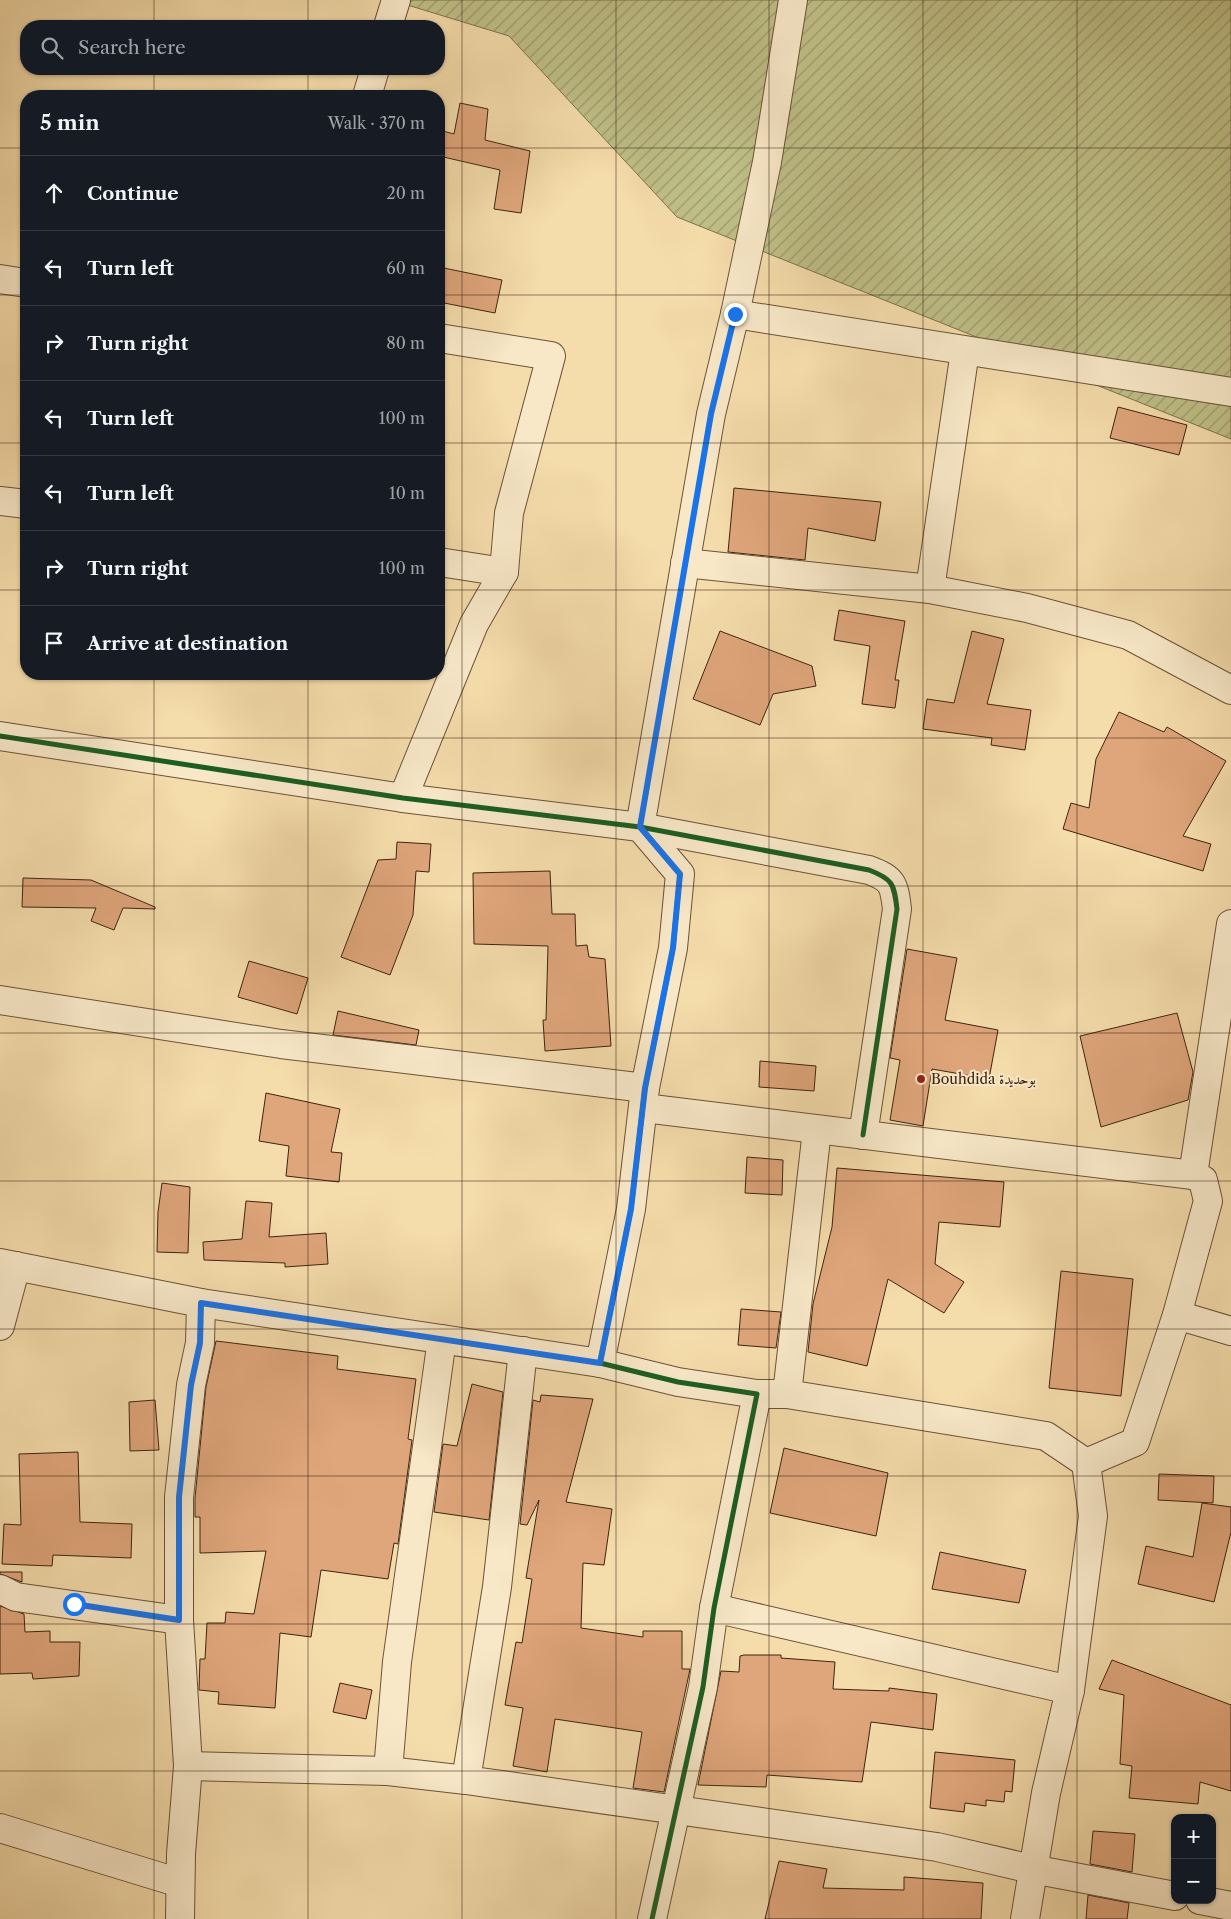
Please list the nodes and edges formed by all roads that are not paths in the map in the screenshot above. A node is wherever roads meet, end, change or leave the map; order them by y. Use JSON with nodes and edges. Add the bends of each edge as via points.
{"nodes":[{"id":1,"x":396,"y":0,"type":"edge"},
{"id":2,"x":793,"y":0,"type":"edge"},
{"id":3,"x":390,"y":20,"type":"edge"},
{"id":4,"x":373,"y":75,"type":"edge"},
{"id":5,"x":369,"y":90,"type":"edge"},
{"id":6,"x":0,"y":279,"type":"edge"},
{"id":7,"x":20,"y":282,"type":"edge"},
{"id":8,"x":735,"y":314,"type":"junction"},
{"id":9,"x":445,"y":339,"type":"edge"},
{"id":10,"x":965,"y":351,"type":"junction"},
{"id":11,"x":1231,"y":392,"type":"edge"},
{"id":12,"x":0,"y":501,"type":"edge"},
{"id":13,"x":20,"y":503,"type":"edge"},
{"id":14,"x":445,"y":563,"type":"edge"},
{"id":15,"x":685,"y":563,"type":"junction"},
{"id":16,"x":504,"y":572,"type":"junction"},
{"id":17,"x":930,"y":589,"type":"junction"},
{"id":18,"x":1231,"y":690,"type":"edge"},
{"id":19,"x":0,"y":736,"type":"edge"},
{"id":20,"x":403,"y":798,"type":"junction"},
{"id":21,"x":640,"y":827,"type":"junction"},
{"id":22,"x":1231,"y":924,"type":"edge"},
{"id":23,"x":0,"y":1000,"type":"edge"},
{"id":24,"x":644,"y":1098,"type":"junction"},
{"id":25,"x":817,"y":1130,"type":"junction"},
{"id":26,"x":863,"y":1135,"type":"junction"},
{"id":27,"x":1193,"y":1175,"type":"junction"},
{"id":28,"x":8,"y":1264,"type":"edge"},
{"id":29,"x":201,"y":1303,"type":"junction"},
{"id":30,"x":1177,"y":1315,"type":"junction"},
{"id":31,"x":0,"y":1326,"type":"edge"},
{"id":32,"x":1231,"y":1331,"type":"edge"},
{"id":33,"x":442,"y":1339,"type":"junction"},
{"id":34,"x":523,"y":1351,"type":"junction"},
{"id":35,"x":600,"y":1363,"type":"junction"},
{"id":36,"x":757,"y":1394,"type":"junction"},
{"id":37,"x":787,"y":1394,"type":"junction"},
{"id":38,"x":1086,"y":1464,"type":"junction"},
{"id":39,"x":0,"y":1589,"type":"edge"},
{"id":40,"x":714,"y":1608,"type":"junction"},
{"id":41,"x":179,"y":1620,"type":"junction"},
{"id":42,"x":1070,"y":1690,"type":"junction"},
{"id":43,"x":188,"y":1766,"type":"junction"},
{"id":44,"x":388,"y":1771,"type":"junction"},
{"id":45,"x":466,"y":1780,"type":"junction"},
{"id":46,"x":677,"y":1810,"type":"junction"},
{"id":47,"x":0,"y":1828,"type":"edge"},
{"id":48,"x":1032,"y":1869,"type":"junction"},
{"id":49,"x":180,"y":1883,"type":"junction"},
{"id":50,"x":1171,"y":1895,"type":"edge"},
{"id":51,"x":1216,"y":1903,"type":"edge"},
{"id":52,"x":1231,"y":1906,"type":"edge"},
{"id":53,"x":180,"y":1919,"type":"edge"},
{"id":54,"x":652,"y":1919,"type":"edge"},
{"id":55,"x":1024,"y":1919,"type":"edge"}],
"edges":[{"from":1,"to":3,"type":"street"},
{"from":2,"to":8,"type":"street","via":[[767,162]]},
{"from":4,"to":5,"type":"street"},
{"from":6,"to":7,"type":"street"},
{"from":8,"to":10,"type":"street"},
{"from":8,"to":15,"type":"street","via":[[711,414]]},
{"from":9,"to":16,"type":"street","via":[[551,356],[510,513]]},
{"from":10,"to":11,"type":"street"},
{"from":10,"to":17,"type":"street"},
{"from":12,"to":13,"type":"street"},
{"from":14,"to":16,"type":"street"},
{"from":15,"to":17,"type":"street"},
{"from":15,"to":21,"type":"street"},
{"from":16,"to":20,"type":"street","via":[[474,624]]},
{"from":17,"to":18,"type":"street","via":[[1027,608],[1128,636]]},
{"from":19,"to":20,"type":"street"},
{"from":20,"to":21,"type":"street"},
{"from":21,"to":24,"type":"street","via":[[680,874],[673,948]]},
{"from":21,"to":26,"type":"street","via":[[869,870],[884,875],[894,886],[897,909]]},
{"from":22,"to":27,"type":"street"},
{"from":23,"to":24,"type":"street"},
{"from":24,"to":25,"type":"street"},
{"from":24,"to":35,"type":"street","via":[[631,1209]]},
{"from":25,"to":26,"type":"street"},
{"from":25,"to":37,"type":"street"},
{"from":26,"to":27,"type":"street"},
{"from":27,"to":30,"type":"street","via":[[1203,1180],[1208,1201]]},
{"from":28,"to":29,"type":"street"},
{"from":28,"to":31,"type":"street"},
{"from":29,"to":33,"type":"street"},
{"from":29,"to":41,"type":"street","via":[[200,1343],[191,1385],[179,1497]]},
{"from":30,"to":32,"type":"street"},
{"from":30,"to":38,"type":"street","via":[[1135,1442]]},
{"from":33,"to":34,"type":"street"},
{"from":33,"to":44,"type":"street","via":[[397,1662]]},
{"from":34,"to":35,"type":"street"},
{"from":34,"to":45,"type":"street","via":[[497,1587]]},
{"from":35,"to":36,"type":"street","via":[[678,1382]]},
{"from":36,"to":37,"type":"street"},
{"from":36,"to":40,"type":"street"},
{"from":37,"to":38,"type":"street","via":[[1046,1436]]},
{"from":38,"to":42,"type":"street","via":[[1093,1516]]},
{"from":39,"to":41,"type":"street","via":[[16,1597]]},
{"from":40,"to":42,"type":"street"},
{"from":40,"to":46,"type":"street","via":[[706,1673]]},
{"from":41,"to":43,"type":"street"},
{"from":42,"to":48,"type":"street"},
{"from":43,"to":44,"type":"street"},
{"from":43,"to":49,"type":"street"},
{"from":44,"to":45,"type":"street"},
{"from":45,"to":46,"type":"street"},
{"from":46,"to":48,"type":"street","via":[[937,1847]]},
{"from":46,"to":54,"type":"street"},
{"from":47,"to":49,"type":"street"},
{"from":48,"to":50,"type":"street"},
{"from":48,"to":55,"type":"street"},
{"from":49,"to":53,"type":"street"},
{"from":51,"to":52,"type":"street"}]}
